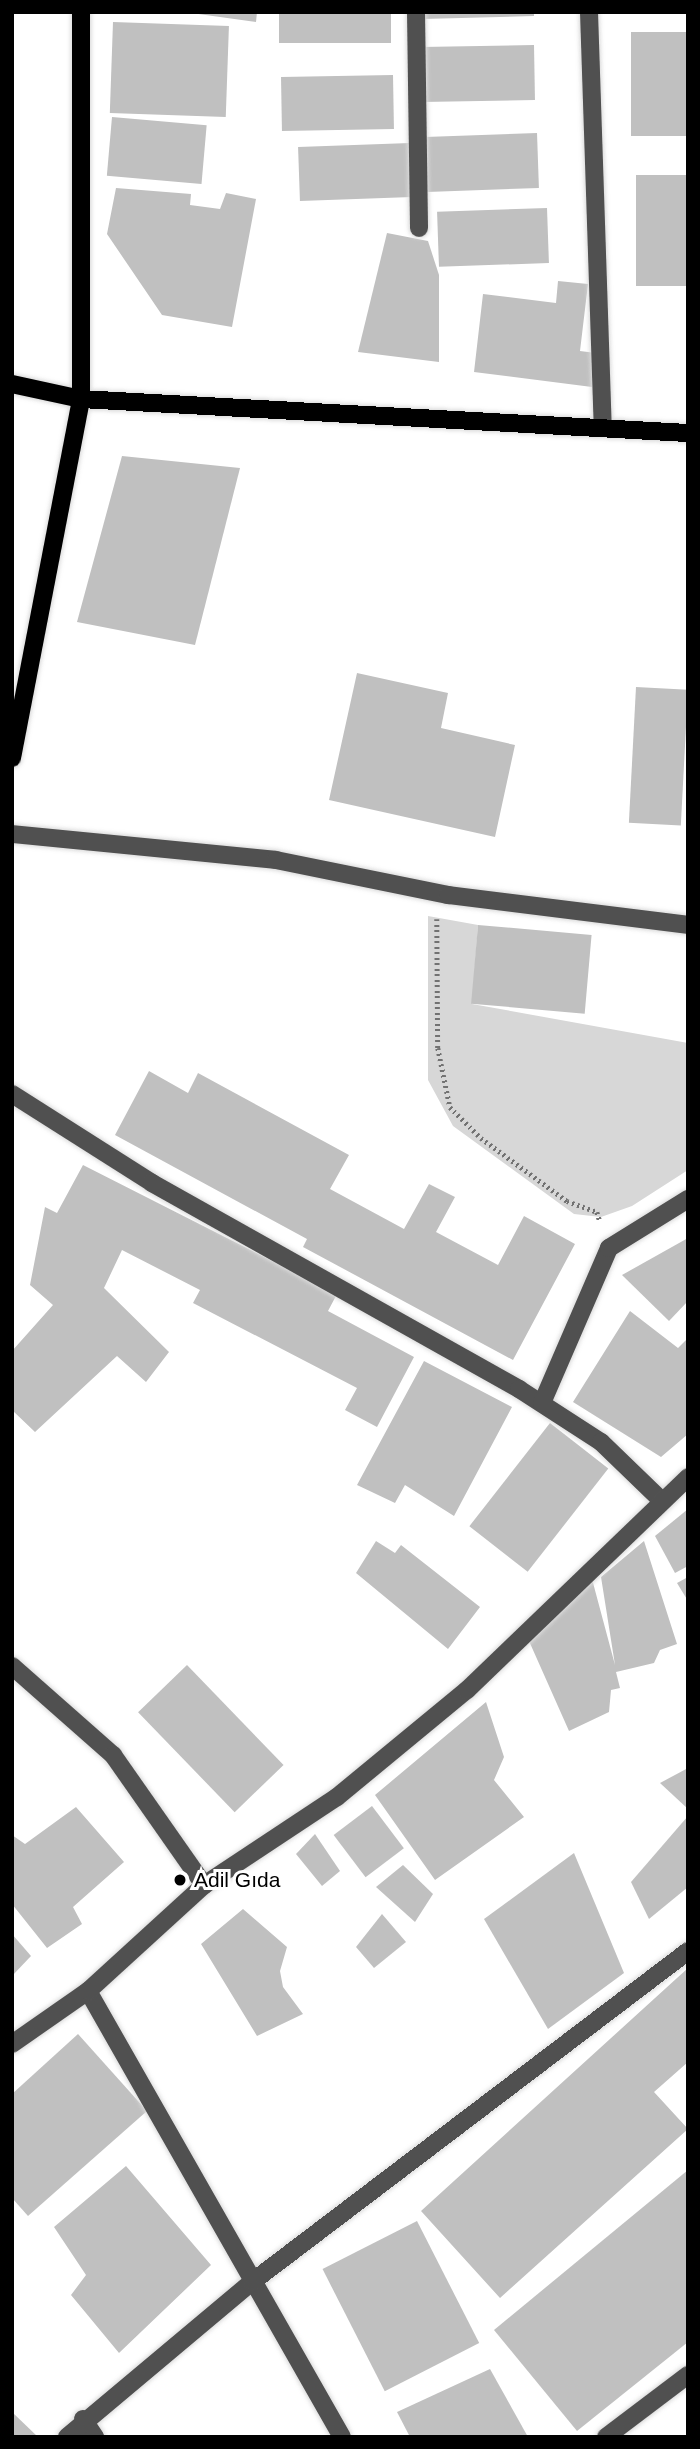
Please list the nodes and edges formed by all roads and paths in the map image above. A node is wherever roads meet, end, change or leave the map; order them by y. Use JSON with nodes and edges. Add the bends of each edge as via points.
{"nodes":[{"id":1,"x":80,"y":12,"type":"edge"},
{"id":2,"x":416,"y":12,"type":"edge"},
{"id":3,"x":589,"y":12,"type":"edge"},
{"id":4,"x":419,"y":228,"type":"dead end"},
{"id":5,"x":12,"y":384,"type":"edge"},
{"id":6,"x":80,"y":399,"type":"junction"},
{"id":7,"x":603,"y":425,"type":"junction"},
{"id":8,"x":688,"y":433,"type":"edge"},
{"id":9,"x":12,"y":758,"type":"edge"},
{"id":10,"x":12,"y":834,"type":"edge"},
{"id":11,"x":438,"y":894,"type":"junction"},
{"id":12,"x":688,"y":925,"type":"edge"},
{"id":13,"x":12,"y":1094,"type":"edge"},
{"id":14,"x":688,"y":1199,"type":"edge"},
{"id":15,"x":610,"y":1248,"type":"junction"},
{"id":16,"x":542,"y":1404,"type":"junction"},
{"id":17,"x":688,"y":1477,"type":"edge"},
{"id":18,"x":660,"y":1499,"type":"junction"},
{"id":19,"x":12,"y":1666,"type":"edge"},
{"id":20,"x":204,"y":1885,"type":"junction"},
{"id":21,"x":688,"y":1951,"type":"edge"},
{"id":22,"x":88,"y":1991,"type":"junction"},
{"id":23,"x":12,"y":2044,"type":"edge"},
{"id":24,"x":252,"y":2282,"type":"junction"},
{"id":25,"x":688,"y":2375,"type":"edge"},
{"id":26,"x":83,"y":2419,"type":"junction"},
{"id":27,"x":67,"y":2437,"type":"edge"},
{"id":28,"x":95,"y":2437,"type":"edge"},
{"id":29,"x":342,"y":2437,"type":"edge"},
{"id":30,"x":606,"y":2437,"type":"edge"}],
"edges":[{"from":1,"to":6,"type":"main road"},
{"from":2,"to":4,"type":"street"},
{"from":3,"to":7,"type":"street"},
{"from":5,"to":6,"type":"main road"},
{"from":6,"to":7,"type":"main road"},
{"from":6,"to":9,"type":"main road"},
{"from":7,"to":8,"type":"main road"},
{"from":10,"to":11,"type":"street","via":[[276,859]]},
{"from":11,"to":12,"type":"street"},
{"from":11,"to":15,"type":"path","via":[[438,1048],[450,1107],[461,1123],[567,1201],[597,1212]]},
{"from":13,"to":16,"type":"street","via":[[152,1183]]},
{"from":14,"to":15,"type":"street"},
{"from":15,"to":16,"type":"street"},
{"from":16,"to":18,"type":"street","via":[[601,1442]]},
{"from":17,"to":18,"type":"street"},
{"from":18,"to":20,"type":"street","via":[[467,1690],[337,1797]]},
{"from":19,"to":20,"type":"street","via":[[113,1755]]},
{"from":20,"to":22,"type":"street"},
{"from":21,"to":24,"type":"street"},
{"from":22,"to":23,"type":"street"},
{"from":22,"to":24,"type":"street"},
{"from":24,"to":26,"type":"street"},
{"from":24,"to":29,"type":"street"},
{"from":25,"to":30,"type":"street"},
{"from":26,"to":27,"type":"street"},
{"from":26,"to":28,"type":"street"}]}
